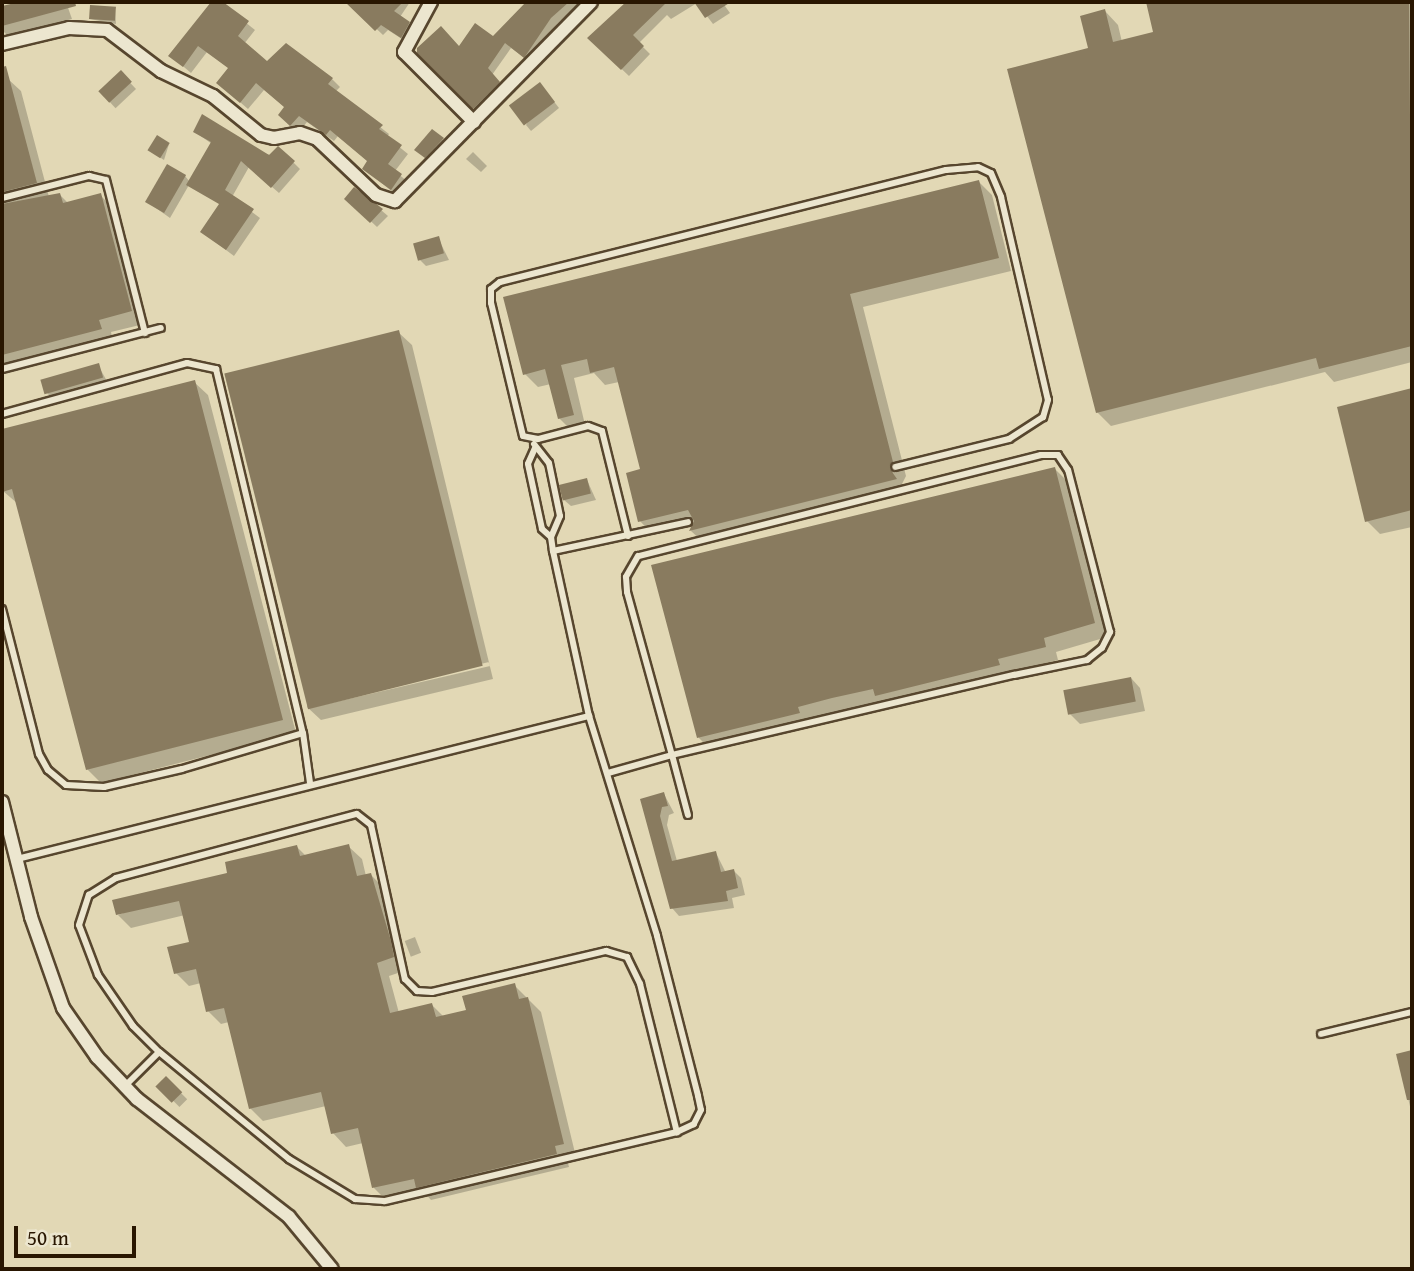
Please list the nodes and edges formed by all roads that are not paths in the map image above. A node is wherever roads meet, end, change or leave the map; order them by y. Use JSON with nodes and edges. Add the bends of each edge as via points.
{"nodes":[{"id":1,"x":431,"y":2,"type":"edge"},
{"id":2,"x":591,"y":2,"type":"edge"},
{"id":3,"x":2,"y":44,"type":"edge"},
{"id":4,"x":474,"y":122,"type":"junction"},
{"id":5,"x":2,"y":198,"type":"edge"},
{"id":6,"x":161,"y":328,"type":"dead end"},
{"id":7,"x":145,"y":332,"type":"junction"},
{"id":8,"x":2,"y":369,"type":"edge"},
{"id":9,"x":2,"y":414,"type":"edge"},
{"id":10,"x":533,"y":440,"type":"junction"},
{"id":11,"x":536,"y":448,"type":"junction"},
{"id":12,"x":895,"y":467,"type":"dead end"},
{"id":13,"x":688,"y":522,"type":"dead end"},
{"id":14,"x":628,"y":536,"type":"junction"},
{"id":15,"x":551,"y":537,"type":"junction"},
{"id":16,"x":553,"y":551,"type":"junction"},
{"id":17,"x":2,"y":609,"type":"edge"},
{"id":18,"x":589,"y":716,"type":"junction"},
{"id":19,"x":303,"y":733,"type":"junction"},
{"id":20,"x":672,"y":755,"type":"junction"},
{"id":21,"x":608,"y":773,"type":"junction"},
{"id":22,"x":310,"y":783,"type":"junction"},
{"id":23,"x":2,"y":802,"type":"edge"},
{"id":24,"x":688,"y":815,"type":"dead end"},
{"id":25,"x":16,"y":859,"type":"junction"},
{"id":26,"x":1412,"y":1012,"type":"edge"},
{"id":27,"x":1321,"y":1034,"type":"dead end"},
{"id":28,"x":159,"y":1052,"type":"junction"},
{"id":29,"x":125,"y":1086,"type":"junction"},
{"id":30,"x":677,"y":1132,"type":"junction"},
{"id":31,"x":332,"y":1269,"type":"edge"}],
"edges":[{"from":1,"to":4,"type":"street","via":[[404,52]]},
{"from":2,"to":4,"type":"street"},
{"from":3,"to":4,"type":"street","via":[[69,28],[107,30],[161,71],[213,96],[261,135],[300,133],[317,139],[376,195],[389,201],[407,192]]},
{"from":5,"to":7,"type":"lane","via":[[89,176],[106,180]]},
{"from":6,"to":7,"type":"lane"},
{"from":7,"to":8,"type":"lane"},
{"from":9,"to":19,"type":"lane","via":[[187,363],[216,369]]},
{"from":10,"to":11,"type":"lane"},
{"from":10,"to":12,"type":"lane","via":[[523,436],[491,303],[491,289],[500,282],[946,170],[978,167],[992,173],[1001,197],[1048,400],[1043,417],[1009,439]]},
{"from":10,"to":14,"type":"lane","via":[[588,426],[601,431]]},
{"from":11,"to":15,"type":"lane","via":[[528,464],[542,529]]},
{"from":11,"to":15,"type":"lane","via":[[549,463],[560,516]]},
{"from":13,"to":14,"type":"lane"},
{"from":14,"to":16,"type":"lane"},
{"from":15,"to":16,"type":"lane"},
{"from":16,"to":18,"type":"lane"},
{"from":17,"to":19,"type":"lane","via":[[39,754],[48,770],[66,785],[104,786],[143,778]]},
{"from":18,"to":21,"type":"lane"},
{"from":18,"to":22,"type":"lane"},
{"from":19,"to":22,"type":"lane"},
{"from":20,"to":20,"type":"lane","via":[[1087,660],[1102,648],[1110,632],[1068,470],[1058,455],[1041,455],[638,556],[626,577],[627,592]]},
{"from":20,"to":21,"type":"lane"},
{"from":20,"to":24,"type":"lane"},
{"from":21,"to":30,"type":"lane","via":[[698,1096],[699,1118]]},
{"from":22,"to":25,"type":"lane"},
{"from":23,"to":25,"type":"street"},
{"from":25,"to":29,"type":"street","via":[[64,1008],[97,1057]]},
{"from":26,"to":27,"type":"lane"},
{"from":28,"to":29,"type":"lane"},
{"from":28,"to":30,"type":"lane","via":[[289,1159],[366,1202]]},
{"from":28,"to":30,"type":"lane","via":[[133,1026],[86,952],[79,925],[89,895],[102,884],[129,874],[356,814],[370,825],[405,979],[417,991],[432,992],[606,951],[627,957],[640,984]]},
{"from":29,"to":31,"type":"street","via":[[289,1217]]}]}
